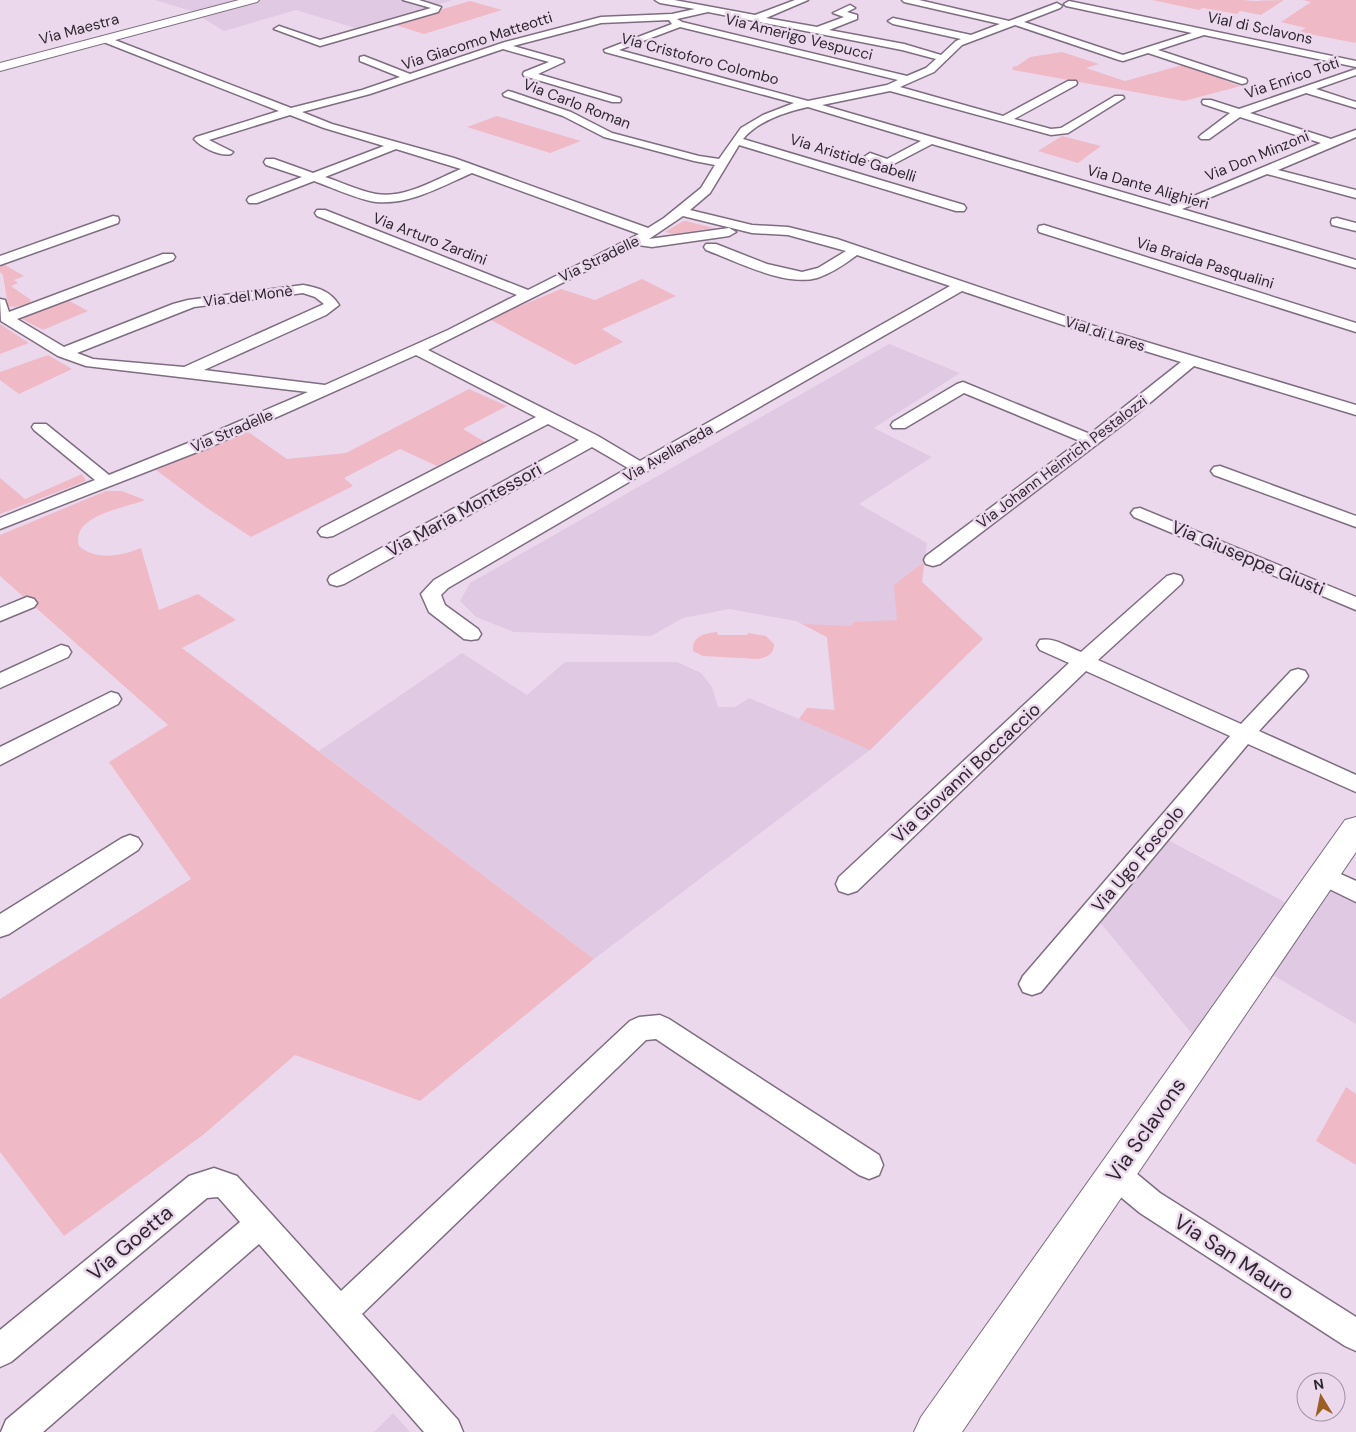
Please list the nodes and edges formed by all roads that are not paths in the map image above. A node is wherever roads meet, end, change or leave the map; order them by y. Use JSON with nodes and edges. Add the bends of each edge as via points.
{"nodes":[{"id":1,"x":253,"y":0,"type":"edge"},
{"id":2,"x":408,"y":0,"type":"edge"},
{"id":3,"x":660,"y":0,"type":"edge"},
{"id":4,"x":803,"y":0,"type":"edge"},
{"id":5,"x":907,"y":0,"type":"edge"},
{"id":6,"x":1056,"y":2,"type":"edge"},
{"id":7,"x":732,"y":3,"type":"dead end"},
{"id":8,"x":850,"y":8,"type":"dead end"},
{"id":9,"x":708,"y":11,"type":"junction"},
{"id":10,"x":754,"y":19,"type":"junction"},
{"id":11,"x":676,"y":20,"type":"junction"},
{"id":12,"x":893,"y":21,"type":"dead end"},
{"id":13,"x":1013,"y":23,"type":"junction"},
{"id":14,"x":279,"y":29,"type":"dead end"},
{"id":15,"x":816,"y":31,"type":"junction"},
{"id":16,"x":1206,"y":32,"type":"junction"},
{"id":17,"x":104,"y":38,"type":"junction"},
{"id":18,"x":970,"y":38,"type":"junction"},
{"id":19,"x":960,"y":43,"type":"junction"},
{"id":20,"x":504,"y":46,"type":"junction"},
{"id":21,"x":904,"y":47,"type":"junction"},
{"id":22,"x":917,"y":48,"type":"junction"},
{"id":23,"x":1149,"y":50,"type":"junction"},
{"id":24,"x":944,"y":56,"type":"junction"},
{"id":25,"x":364,"y":59,"type":"dead end"},
{"id":26,"x":1356,"y":64,"type":"edge"},
{"id":27,"x":0,"y":67,"type":"edge"},
{"id":28,"x":1356,"y":72,"type":"edge"},
{"id":29,"x":411,"y":78,"type":"junction"},
{"id":30,"x":910,"y":80,"type":"junction"},
{"id":31,"x":1242,"y":81,"type":"dead end"},
{"id":32,"x":1072,"y":83,"type":"dead end"},
{"id":33,"x":890,"y":88,"type":"junction"},
{"id":34,"x":1307,"y":90,"type":"junction"},
{"id":35,"x":508,"y":94,"type":"dead end"},
{"id":36,"x":1119,"y":98,"type":"dead end"},
{"id":37,"x":616,"y":100,"type":"dead end"},
{"id":38,"x":1207,"y":102,"type":"dead end"},
{"id":39,"x":807,"y":104,"type":"junction"},
{"id":40,"x":1356,"y":106,"type":"edge"},
{"id":41,"x":290,"y":111,"type":"junction"},
{"id":42,"x":1238,"y":113,"type":"junction"},
{"id":43,"x":1005,"y":119,"type":"junction"},
{"id":44,"x":1356,"y":133,"type":"edge"},
{"id":45,"x":1205,"y":137,"type":"dead end"},
{"id":46,"x":930,"y":140,"type":"junction"},
{"id":47,"x":736,"y":141,"type":"junction"},
{"id":48,"x":1331,"y":143,"type":"junction"},
{"id":49,"x":397,"y":145,"type":"junction"},
{"id":50,"x":227,"y":152,"type":"dead end"},
{"id":51,"x":870,"y":157,"type":"dead end"},
{"id":52,"x":270,"y":162,"type":"dead end"},
{"id":53,"x":723,"y":163,"type":"junction"},
{"id":54,"x":471,"y":168,"type":"junction"},
{"id":55,"x":1265,"y":170,"type":"junction"},
{"id":56,"x":315,"y":176,"type":"junction"},
{"id":57,"x":1356,"y":194,"type":"edge"},
{"id":58,"x":253,"y":200,"type":"dead end"},
{"id":59,"x":960,"y":208,"type":"dead end"},
{"id":60,"x":1170,"y":210,"type":"junction"},
{"id":61,"x":682,"y":212,"type":"junction"},
{"id":62,"x":321,"y":213,"type":"dead end"},
{"id":63,"x":113,"y":220,"type":"dead end"},
{"id":64,"x":1337,"y":222,"type":"dead end"},
{"id":65,"x":1356,"y":227,"type":"edge"},
{"id":66,"x":752,"y":229,"type":"junction"},
{"id":67,"x":1044,"y":229,"type":"dead end"},
{"id":68,"x":389,"y":232,"type":"dead end"},
{"id":69,"x":650,"y":233,"type":"junction"},
{"id":70,"x":636,"y":242,"type":"junction"},
{"id":71,"x":712,"y":247,"type":"dead end"},
{"id":72,"x":856,"y":250,"type":"junction"},
{"id":73,"x":168,"y":257,"type":"dead end"},
{"id":74,"x":0,"y":261,"type":"edge"},
{"id":75,"x":1356,"y":264,"type":"edge"},
{"id":76,"x":959,"y":287,"type":"junction"},
{"id":77,"x":532,"y":292,"type":"junction"},
{"id":78,"x":0,"y":303,"type":"edge"},
{"id":79,"x":6,"y":318,"type":"junction"},
{"id":80,"x":1356,"y":328,"type":"edge"},
{"id":81,"x":417,"y":350,"type":"junction"},
{"id":82,"x":63,"y":353,"type":"junction"},
{"id":83,"x":1190,"y":362,"type":"junction"},
{"id":84,"x":184,"y":372,"type":"junction"},
{"id":85,"x":328,"y":390,"type":"junction"},
{"id":86,"x":1356,"y":410,"type":"edge"},
{"id":87,"x":547,"y":418,"type":"junction"},
{"id":88,"x":899,"y":425,"type":"dead end"},
{"id":89,"x":40,"y":427,"type":"dead end"},
{"id":90,"x":592,"y":440,"type":"junction"},
{"id":91,"x":1091,"y":440,"type":"junction"},
{"id":92,"x":640,"y":468,"type":"junction"},
{"id":93,"x":1220,"y":470,"type":"dead end"},
{"id":94,"x":107,"y":482,"type":"junction"},
{"id":95,"x":1140,"y":513,"type":"dead end"},
{"id":96,"x":1356,"y":522,"type":"edge"},
{"id":97,"x":0,"y":524,"type":"edge"},
{"id":98,"x":327,"y":532,"type":"dead end"},
{"id":99,"x":933,"y":560,"type":"dead end"},
{"id":100,"x":336,"y":580,"type":"dead end"},
{"id":101,"x":1174,"y":580,"type":"dead end"},
{"id":102,"x":27,"y":603,"type":"dead end"},
{"id":103,"x":1356,"y":604,"type":"edge"},
{"id":104,"x":0,"y":616,"type":"edge"},
{"id":105,"x":471,"y":634,"type":"dead end"},
{"id":106,"x":1047,"y":645,"type":"dead end"},
{"id":107,"x":61,"y":652,"type":"dead end"},
{"id":108,"x":1084,"y":661,"type":"junction"},
{"id":109,"x":1298,"y":676,"type":"dead end"},
{"id":110,"x":0,"y":681,"type":"edge"},
{"id":111,"x":111,"y":699,"type":"dead end"},
{"id":112,"x":1244,"y":734,"type":"junction"},
{"id":113,"x":0,"y":756,"type":"edge"},
{"id":114,"x":1356,"y":784,"type":"edge"},
{"id":115,"x":1356,"y":828,"type":"edge"},
{"id":116,"x":130,"y":844,"type":"dead end"},
{"id":117,"x":1323,"y":875,"type":"junction"},
{"id":118,"x":848,"y":884,"type":"dead end"},
{"id":119,"x":1356,"y":892,"type":"edge"},
{"id":120,"x":0,"y":927,"type":"edge"},
{"id":121,"x":1032,"y":984,"type":"dead end"},
{"id":122,"x":869,"y":1164,"type":"dead end"},
{"id":123,"x":1115,"y":1174,"type":"junction"},
{"id":124,"x":261,"y":1223,"type":"junction"},
{"id":125,"x":340,"y":1314,"type":"junction"},
{"id":126,"x":1356,"y":1335,"type":"edge"},
{"id":127,"x":0,"y":1351,"type":"edge"},
{"id":128,"x":18,"y":1432,"type":"edge"},
{"id":129,"x":446,"y":1432,"type":"edge"},
{"id":130,"x":936,"y":1432,"type":"edge"}],
"edges":[{"from":1,"to":17,"type":"street","name":"Via Maestra"},
{"from":2,"to":14,"type":"street","via":[[436,7],[435,10],[320,43]]},
{"from":3,"to":9,"type":"street"},
{"from":4,"to":10,"type":"street"},
{"from":5,"to":13,"type":"street"},
{"from":6,"to":13,"type":"street","name":"Via Stradelle"},
{"from":6,"to":16,"type":"street","name":"Vial di Sclavons"},
{"from":7,"to":9,"type":"street"},
{"from":8,"to":15,"type":"street","via":[[838,13],[854,17]]},
{"from":9,"to":10,"type":"street"},
{"from":9,"to":11,"type":"street","name":"Via Giacomo Matteotti"},
{"from":10,"to":15,"type":"street"},
{"from":11,"to":20,"type":"street","name":"Via Giacomo Matteotti","via":[[601,20]]},
{"from":11,"to":30,"type":"street","name":"Via Amerigo Vespucci"},
{"from":11,"to":39,"type":"street","name":"Via Cristoforo Colombo","via":[[609,50]]},
{"from":12,"to":18,"type":"street"},
{"from":13,"to":18,"type":"street","name":"Via Stradelle"},
{"from":13,"to":23,"type":"street","via":[[1123,58]]},
{"from":15,"to":21,"type":"street"},
{"from":16,"to":23,"type":"street"},
{"from":16,"to":26,"type":"street","name":"Vial di Sclavons"},
{"from":17,"to":27,"type":"street","name":"Via Maestra"},
{"from":17,"to":41,"type":"street"},
{"from":18,"to":19,"type":"street","name":"Via Stradelle"},
{"from":19,"to":22,"type":"street"},
{"from":19,"to":24,"type":"street","name":"Via Stradelle"},
{"from":20,"to":29,"type":"street","name":"Via Giacomo Matteotti"},
{"from":20,"to":37,"type":"street","via":[[559,62],[528,74]]},
{"from":21,"to":22,"type":"street"},
{"from":21,"to":24,"type":"street"},
{"from":22,"to":24,"type":"street"},
{"from":23,"to":31,"type":"street"},
{"from":24,"to":30,"type":"street","name":"Via Stradelle","via":[[930,70]]},
{"from":25,"to":29,"type":"street"},
{"from":28,"to":34,"type":"street","name":"Via Enrico Toti"},
{"from":29,"to":41,"type":"street","name":"Via Giacomo Matteotti"},
{"from":30,"to":33,"type":"street","name":"Via Stradelle"},
{"from":32,"to":43,"type":"street"},
{"from":33,"to":39,"type":"street","name":"Via Stradelle"},
{"from":33,"to":43,"type":"street"},
{"from":34,"to":40,"type":"street"},
{"from":34,"to":42,"type":"street","name":"Via Enrico Toti"},
{"from":35,"to":53,"type":"street","name":"Via Carlo Roman","via":[[567,114],[608,135]]},
{"from":36,"to":43,"type":"street","via":[[1064,131]]},
{"from":38,"to":42,"type":"street"},
{"from":39,"to":46,"type":"street","name":"Via Dante Alighieri"},
{"from":39,"to":47,"type":"street","name":"Via Stradelle","via":[[767,117],[746,130]]},
{"from":41,"to":49,"type":"street","via":[[328,126]]},
{"from":41,"to":50,"type":"street","name":"Via Giacomo Matteotti","via":[[200,138]]},
{"from":42,"to":45,"type":"street","name":"Via Enrico Toti"},
{"from":42,"to":48,"type":"street"},
{"from":44,"to":48,"type":"street","name":"Via Don Minzoni"},
{"from":46,"to":51,"type":"street","via":[[888,162]]},
{"from":46,"to":60,"type":"street","name":"Via Dante Alighieri"},
{"from":47,"to":53,"type":"street","name":"Via Stradelle"},
{"from":47,"to":59,"type":"street","name":"Via Aristide Gabelli"},
{"from":48,"to":55,"type":"street","name":"Via Don Minzoni"},
{"from":49,"to":54,"type":"street"},
{"from":49,"to":56,"type":"street"},
{"from":52,"to":56,"type":"street"},
{"from":53,"to":61,"type":"street","name":"Via Stradelle","via":[[706,190]]},
{"from":54,"to":56,"type":"street","via":[[403,197],[390,199],[375,198]]},
{"from":54,"to":69,"type":"street"},
{"from":55,"to":57,"type":"street"},
{"from":55,"to":60,"type":"street","name":"Via Don Minzoni"},
{"from":56,"to":58,"type":"street"},
{"from":60,"to":75,"type":"street","name":"Via Dante Alighieri"},
{"from":61,"to":66,"type":"street","name":"Vial di Lares"},
{"from":61,"to":69,"type":"street","name":"Via Stradelle"},
{"from":62,"to":77,"type":"street","name":"Via Arturo Zardini"},
{"from":63,"to":74,"type":"street"},
{"from":64,"to":65,"type":"street"},
{"from":66,"to":70,"type":"street","name":"Vial di Lares","via":[[652,243]]},
{"from":66,"to":72,"type":"street","name":"Vial di Lares","via":[[788,231]]},
{"from":67,"to":80,"type":"street","name":"Via Braida Pasqualini"},
{"from":68,"to":77,"type":"street","name":"Via Arturo Zardini"},
{"from":69,"to":70,"type":"street","name":"Via Stradelle"},
{"from":70,"to":77,"type":"street","name":"Via Stradelle"},
{"from":71,"to":72,"type":"street","via":[[800,277],[813,274]]},
{"from":72,"to":76,"type":"street","name":"Vial di Lares"},
{"from":73,"to":79,"type":"street"},
{"from":76,"to":83,"type":"street","name":"Vial di Lares"},
{"from":76,"to":92,"type":"street","name":"Via Avellaneda"},
{"from":77,"to":81,"type":"street","name":"Via Stradelle"},
{"from":78,"to":79,"type":"street"},
{"from":79,"to":82,"type":"street","name":"Via del Monè"},
{"from":81,"to":85,"type":"street","name":"Via Stradelle"},
{"from":81,"to":87,"type":"street"},
{"from":82,"to":84,"type":"street","name":"Via del Monè","via":[[91,363]]},
{"from":82,"to":84,"type":"street","name":"Via del Monè","via":[[193,303],[303,289],[323,295],[332,305]]},
{"from":83,"to":86,"type":"street","name":"Vial di Lares"},
{"from":83,"to":91,"type":"street","name":"Via Johann Heinrich Pestalozzi"},
{"from":84,"to":85,"type":"street","name":"Via del Monè"},
{"from":85,"to":94,"type":"street","name":"Via Stradelle"},
{"from":87,"to":90,"type":"street"},
{"from":87,"to":98,"type":"street"},
{"from":88,"to":91,"type":"street","via":[[963,387]]},
{"from":89,"to":94,"type":"street"},
{"from":90,"to":92,"type":"street"},
{"from":90,"to":100,"type":"street","name":"Via Maria Montessori"},
{"from":91,"to":99,"type":"street","name":"Via Johann Heinrich Pestalozzi"},
{"from":92,"to":105,"type":"street","name":"Via Avellaneda","via":[[441,584],[431,594],[436,608]]},
{"from":93,"to":96,"type":"street"},
{"from":94,"to":97,"type":"street","name":"Via Stradelle"},
{"from":95,"to":103,"type":"street","name":"Via Giuseppe Giusti"},
{"from":101,"to":108,"type":"street","name":"Via Giovanni Boccaccio"},
{"from":102,"to":104,"type":"street"},
{"from":106,"to":108,"type":"street"},
{"from":107,"to":110,"type":"street"},
{"from":108,"to":112,"type":"street"},
{"from":108,"to":118,"type":"street","name":"Via Giovanni Boccaccio"},
{"from":109,"to":112,"type":"street"},
{"from":111,"to":113,"type":"street"},
{"from":112,"to":114,"type":"street"},
{"from":112,"to":121,"type":"street","name":"Via Ugo Foscolo"},
{"from":115,"to":117,"type":"street","name":"Via Sclavons"},
{"from":116,"to":120,"type":"street"},
{"from":117,"to":119,"type":"street"},
{"from":117,"to":123,"type":"street","name":"Via Sclavons"},
{"from":122,"to":125,"type":"street","via":[[660,1027],[639,1029]]},
{"from":123,"to":126,"type":"street","name":"Via San Mauro","via":[[1150,1203]]},
{"from":123,"to":130,"type":"street","name":"Via Sclavons"},
{"from":124,"to":125,"type":"street","name":"Via Goetta"},
{"from":124,"to":127,"type":"street","name":"Via Goetta","via":[[227,1186],[214,1182],[199,1186]]},
{"from":124,"to":128,"type":"street"},
{"from":125,"to":129,"type":"street","name":"Via Goetta"}]}
